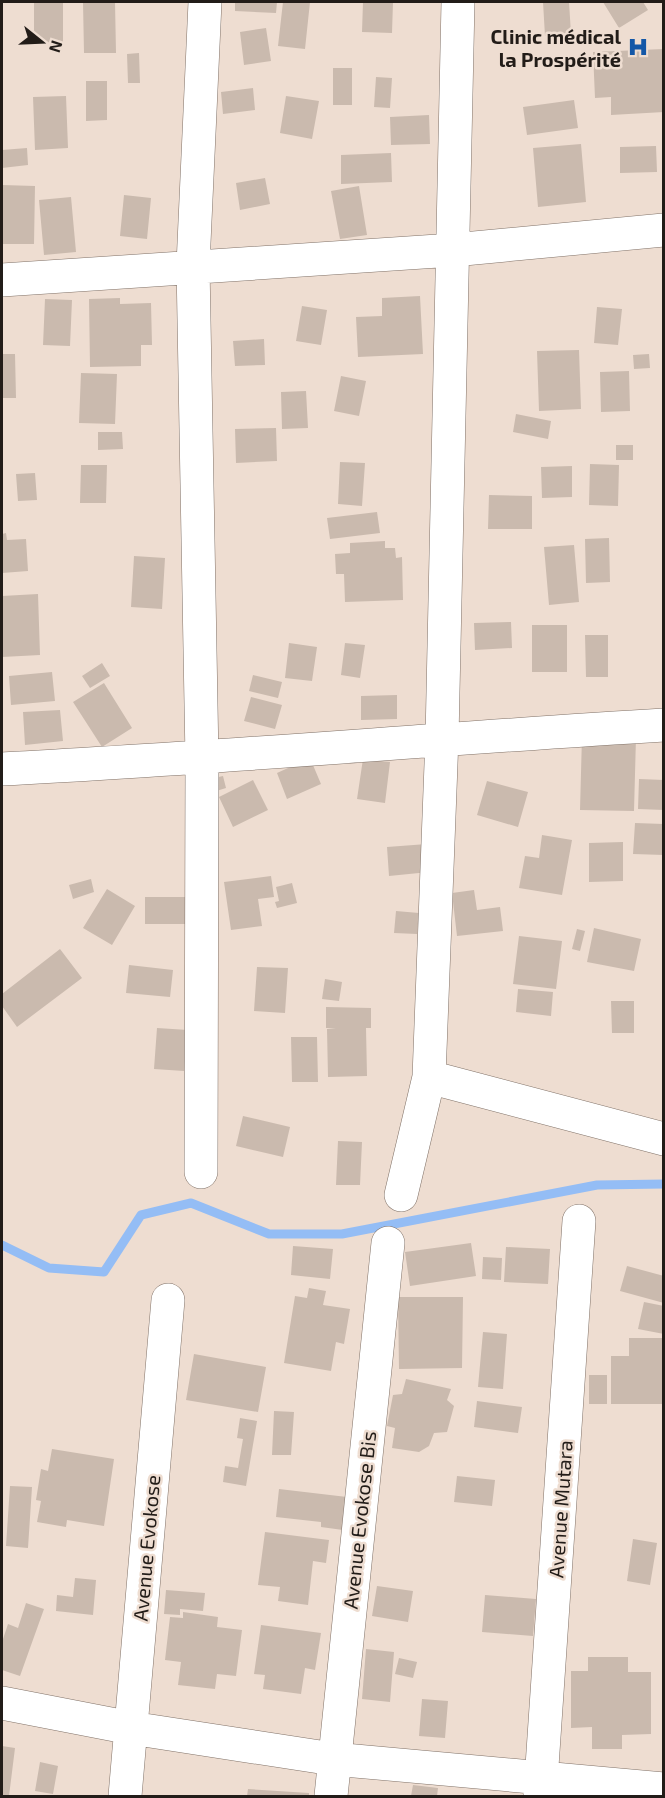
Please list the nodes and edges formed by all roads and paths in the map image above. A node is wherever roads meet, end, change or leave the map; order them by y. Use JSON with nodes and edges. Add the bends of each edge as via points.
{"nodes":[{"id":1,"x":205,"y":2,"type":"edge"},
{"id":2,"x":458,"y":2,"type":"edge"},
{"id":3,"x":663,"y":231,"type":"edge"},
{"id":4,"x":453,"y":250,"type":"junction"},
{"id":5,"x":193,"y":265,"type":"junction"},
{"id":6,"x":2,"y":280,"type":"edge"},
{"id":7,"x":663,"y":725,"type":"edge"},
{"id":8,"x":442,"y":738,"type":"junction"},
{"id":9,"x":202,"y":759,"type":"junction"},
{"id":10,"x":2,"y":769,"type":"edge"},
{"id":11,"x":429,"y":1077,"type":"junction"},
{"id":12,"x":663,"y":1139,"type":"edge"},
{"id":13,"x":201,"y":1172,"type":"dead end"},
{"id":14,"x":401,"y":1196,"type":"dead end"},
{"id":15,"x":579,"y":1221,"type":"dead end"},
{"id":16,"x":388,"y":1243,"type":"dead end"},
{"id":17,"x":168,"y":1300,"type":"dead end"},
{"id":18,"x":2,"y":1703,"type":"edge"},
{"id":19,"x":131,"y":1728,"type":"junction"},
{"id":20,"x":333,"y":1759,"type":"junction"},
{"id":21,"x":541,"y":1786,"type":"edge"},
{"id":22,"x":663,"y":1790,"type":"edge"},
{"id":23,"x":125,"y":1797,"type":"edge"},
{"id":24,"x":331,"y":1797,"type":"edge"}],
"edges":[{"from":1,"to":5,"type":"street"},
{"from":2,"to":4,"type":"street"},
{"from":3,"to":4,"type":"street"},
{"from":4,"to":5,"type":"street"},
{"from":4,"to":8,"type":"street"},
{"from":5,"to":6,"type":"street"},
{"from":5,"to":9,"type":"street"},
{"from":7,"to":8,"type":"street"},
{"from":8,"to":9,"type":"street"},
{"from":8,"to":11,"type":"street"},
{"from":9,"to":10,"type":"street"},
{"from":9,"to":13,"type":"street"},
{"from":11,"to":12,"type":"street"},
{"from":11,"to":14,"type":"street"},
{"from":15,"to":21,"type":"street","name":"Avenue Mutara"},
{"from":16,"to":20,"type":"street","name":"Avenue Evokose Bis"},
{"from":17,"to":19,"type":"street","name":"Avenue Evokose"},
{"from":18,"to":19,"type":"street"},
{"from":19,"to":20,"type":"street"},
{"from":19,"to":23,"type":"street","name":"Avenue Evokose"},
{"from":20,"to":21,"type":"street"},
{"from":20,"to":24,"type":"street","name":"Avenue Evokose Bis"},
{"from":21,"to":22,"type":"street"}]}
